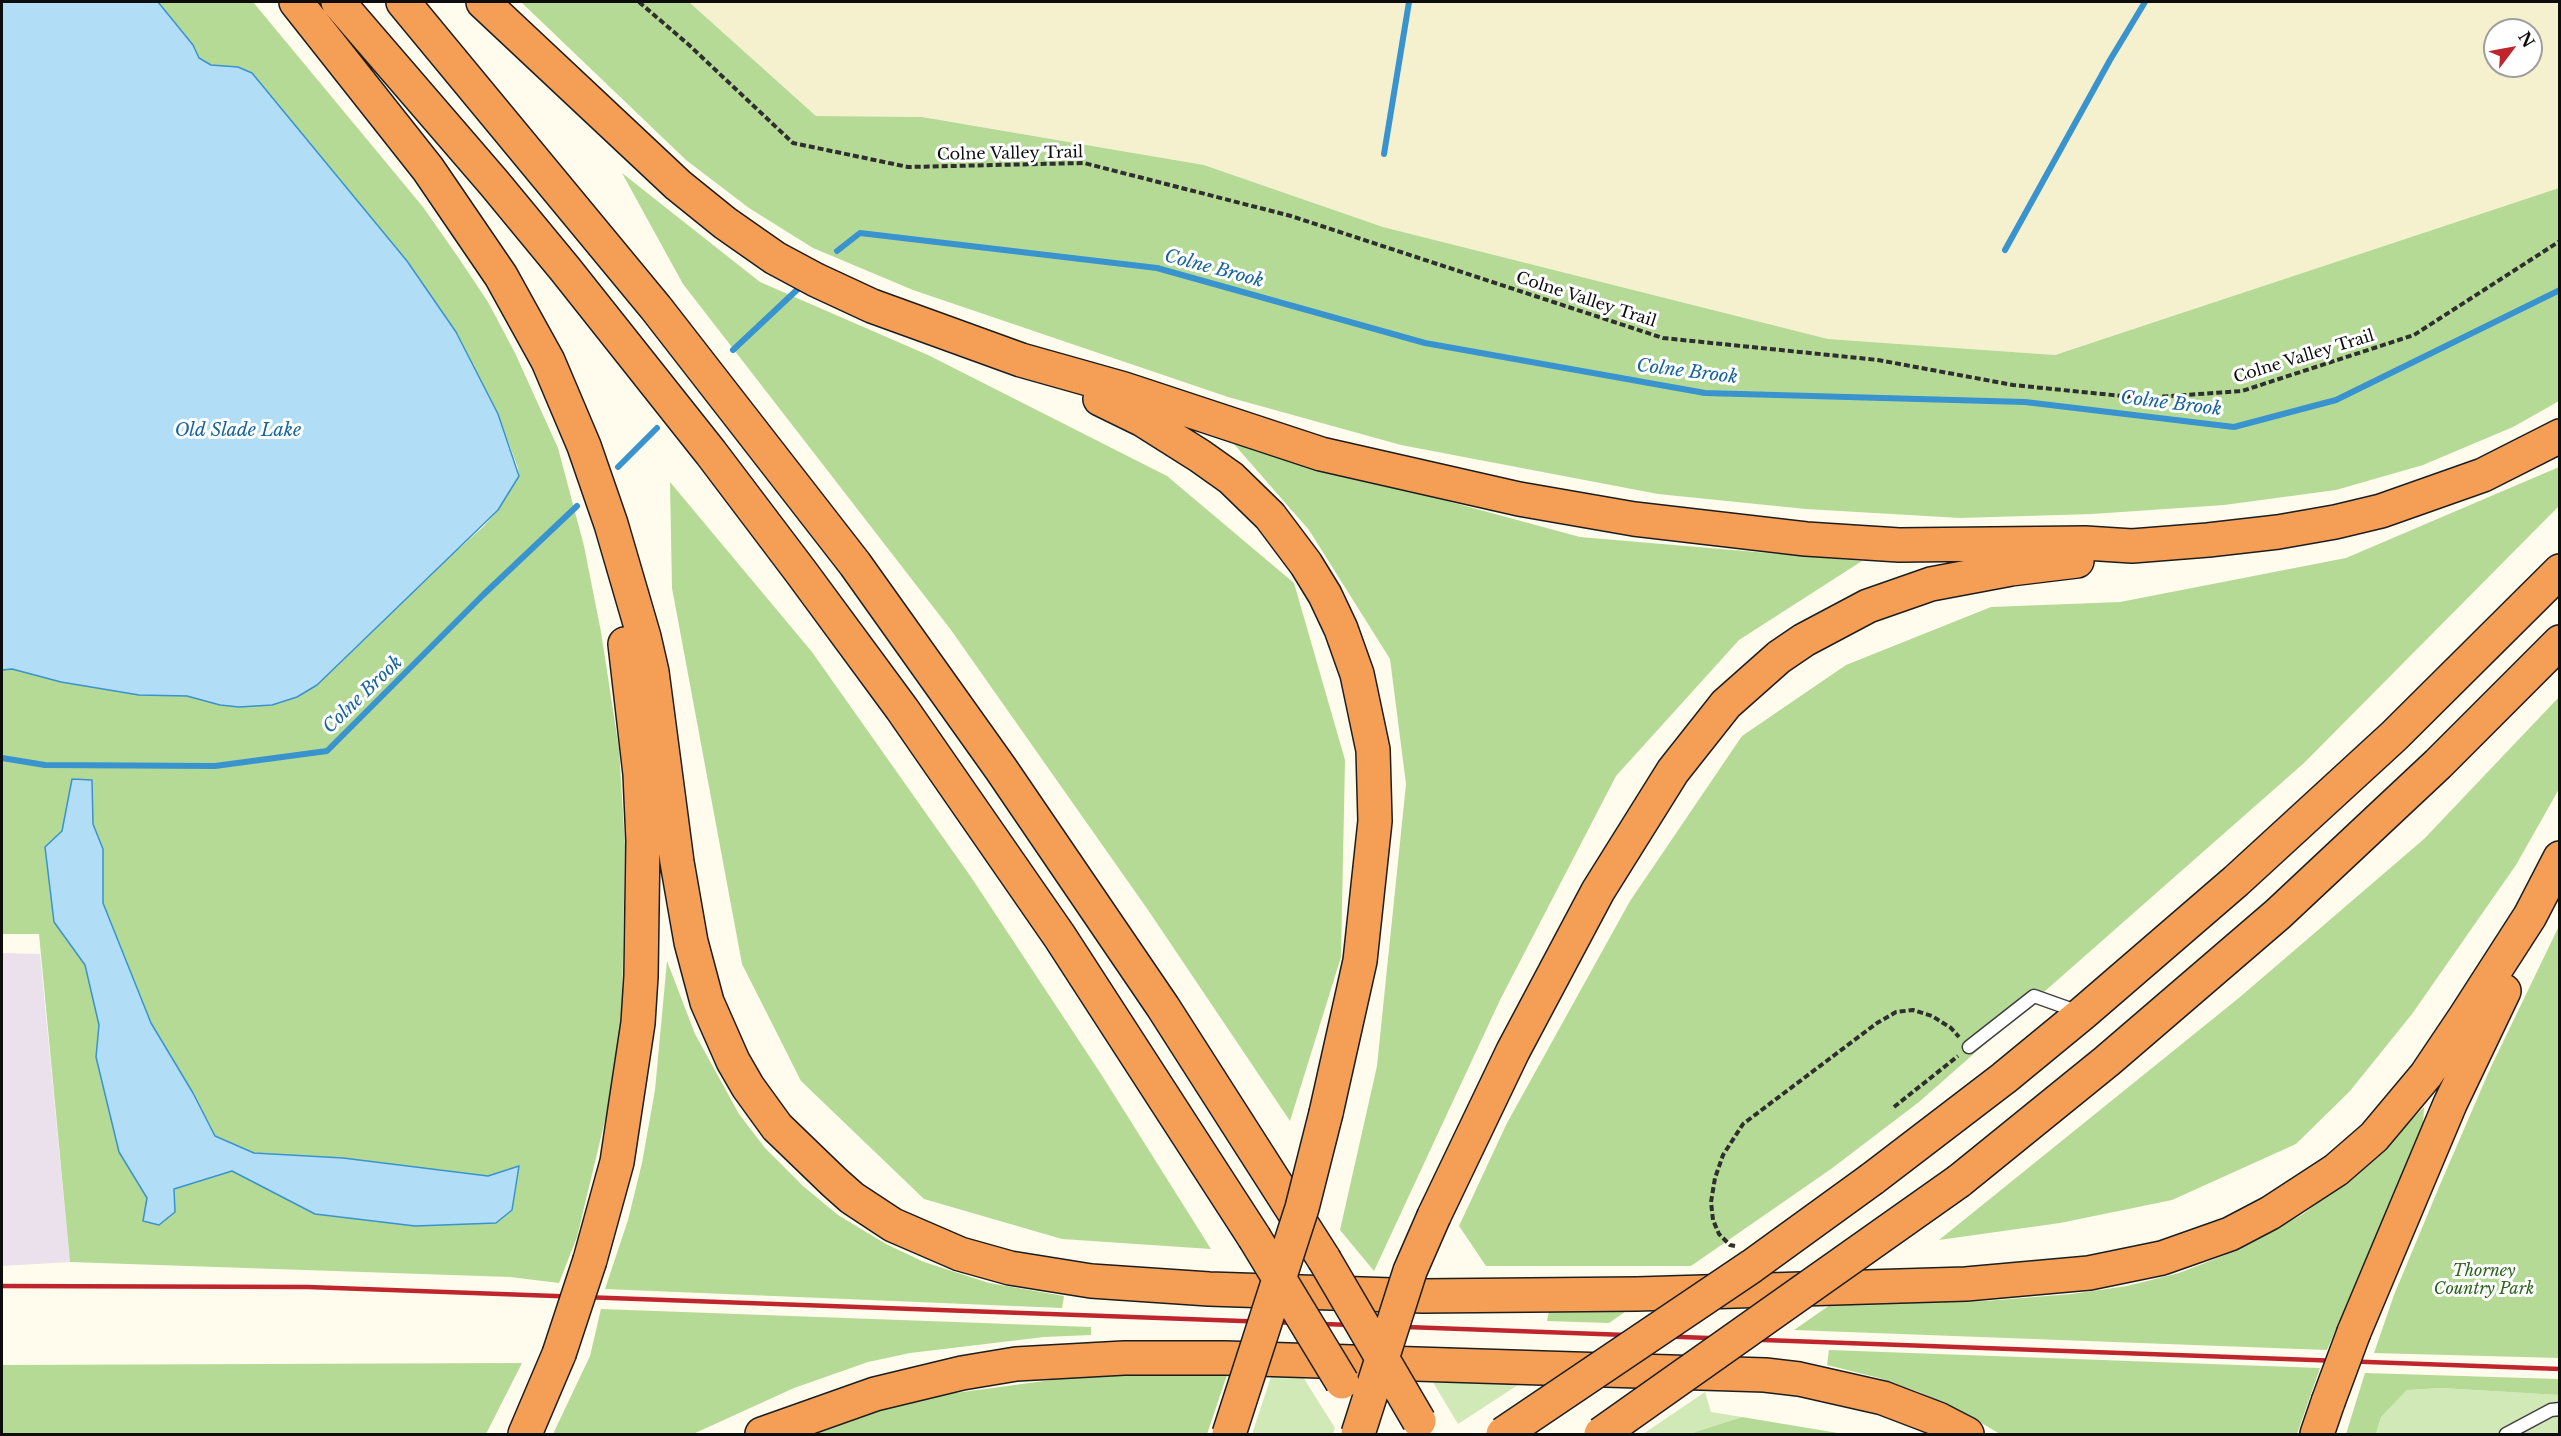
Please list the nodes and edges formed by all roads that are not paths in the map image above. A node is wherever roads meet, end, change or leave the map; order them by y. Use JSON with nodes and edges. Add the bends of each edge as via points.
{"nodes":[{"id":1,"x":296,"y":2,"type":"edge"},
{"id":2,"x":338,"y":2,"type":"edge"},
{"id":3,"x":403,"y":2,"type":"edge"},
{"id":4,"x":483,"y":2,"type":"edge"},
{"id":5,"x":1020,"y":360,"type":"junction"},
{"id":6,"x":2559,"y":436,"type":"edge"},
{"id":7,"x":2133,"y":546,"type":"junction"},
{"id":8,"x":2559,"y":571,"type":"edge"},
{"id":9,"x":625,"y":576,"type":"junction"},
{"id":10,"x":2559,"y":642,"type":"edge"},
{"id":11,"x":2559,"y":858,"type":"edge"},
{"id":12,"x":2530,"y":916,"type":"junction"},
{"id":13,"x":2083,"y":1013,"type":"junction"},
{"id":14,"x":1970,"y":1047,"type":"road end"},
{"id":15,"x":2559,"y":1409,"type":"edge"},
{"id":16,"x":1423,"y":1428,"type":"edge"},
{"id":17,"x":525,"y":1434,"type":"edge"},
{"id":18,"x":762,"y":1434,"type":"edge"},
{"id":19,"x":1228,"y":1434,"type":"edge"},
{"id":20,"x":1358,"y":1434,"type":"edge"},
{"id":21,"x":1372,"y":1434,"type":"edge"},
{"id":22,"x":1503,"y":1434,"type":"edge"},
{"id":23,"x":1601,"y":1434,"type":"edge"},
{"id":24,"x":1967,"y":1434,"type":"edge"},
{"id":25,"x":2317,"y":1434,"type":"edge"},
{"id":26,"x":2505,"y":1434,"type":"edge"}],
"edges":[{"from":1,"to":9,"type":"highway","via":[[428,169],[520,310],[548,362],[584,446]]},
{"from":2,"to":21,"type":"highway","bridge":true,"via":[[558,261],[696,434],[902,709],[1060,937],[1254,1237]]},
{"from":3,"to":16,"type":"highway","bridge":true,"via":[[649,299],[855,564],[1163,1007],[1323,1259]]},
{"from":4,"to":5,"type":"highway","via":[[678,185],[775,258],[872,306]]},
{"from":5,"to":7,"type":"highway","via":[[1124,388],[1321,454],[1518,500],[1588,512],[1730,531],[1899,545]]},
{"from":5,"to":19,"type":"highway","bridge":true,"via":[[1143,420],[1183,444],[1231,478],[1270,516],[1325,595],[1341,629],[1357,674],[1369,728],[1375,772],[1375,821],[1360,961],[1302,1208]]},
{"from":6,"to":7,"type":"highway","via":[[2483,475],[2381,511],[2278,532]]},
{"from":7,"to":20,"type":"highway","bridge":true,"via":[[2082,560],[1970,576],[1900,594],[1836,622],[1779,657],[1740,690],[1701,734],[1673,771],[1598,891],[1518,1040],[1410,1272]]},
{"from":8,"to":13,"type":"highway","via":[[2318,807]]},
{"from":9,"to":12,"type":"highway","via":[[652,672],[683,906],[698,972],[719,1034],[748,1087],[777,1127],[812,1162],[852,1198],[884,1219],[960,1254],[1058,1277],[1209,1289],[1411,1295],[1626,1294],[1966,1284],[2066,1276],[2132,1265],[2190,1249],[2246,1226],[2315,1185],[2357,1152],[2426,1075]]},
{"from":9,"to":17,"type":"highway","bridge":true,"via":[[616,590],[640,774],[643,852],[636,1034],[617,1162],[590,1260],[560,1354]]},
{"from":10,"to":23,"type":"highway","bridge":true,"via":[[2304,891],[2144,1030],[1959,1181]]},
{"from":11,"to":12,"type":"highway"},
{"from":12,"to":25,"type":"highway","bridge":true,"via":[[2514,971],[2446,1114],[2354,1332]]},
{"from":13,"to":14,"type":"lane","via":[[2034,996]]},
{"from":13,"to":22,"type":"highway","bridge":true,"via":[[1872,1179],[1752,1266]]},
{"from":15,"to":26,"type":"lane"},
{"from":18,"to":24,"type":"highway","via":[[875,1394],[962,1373],[1016,1364],[1124,1358],[1765,1375],[1883,1398]]}]}
